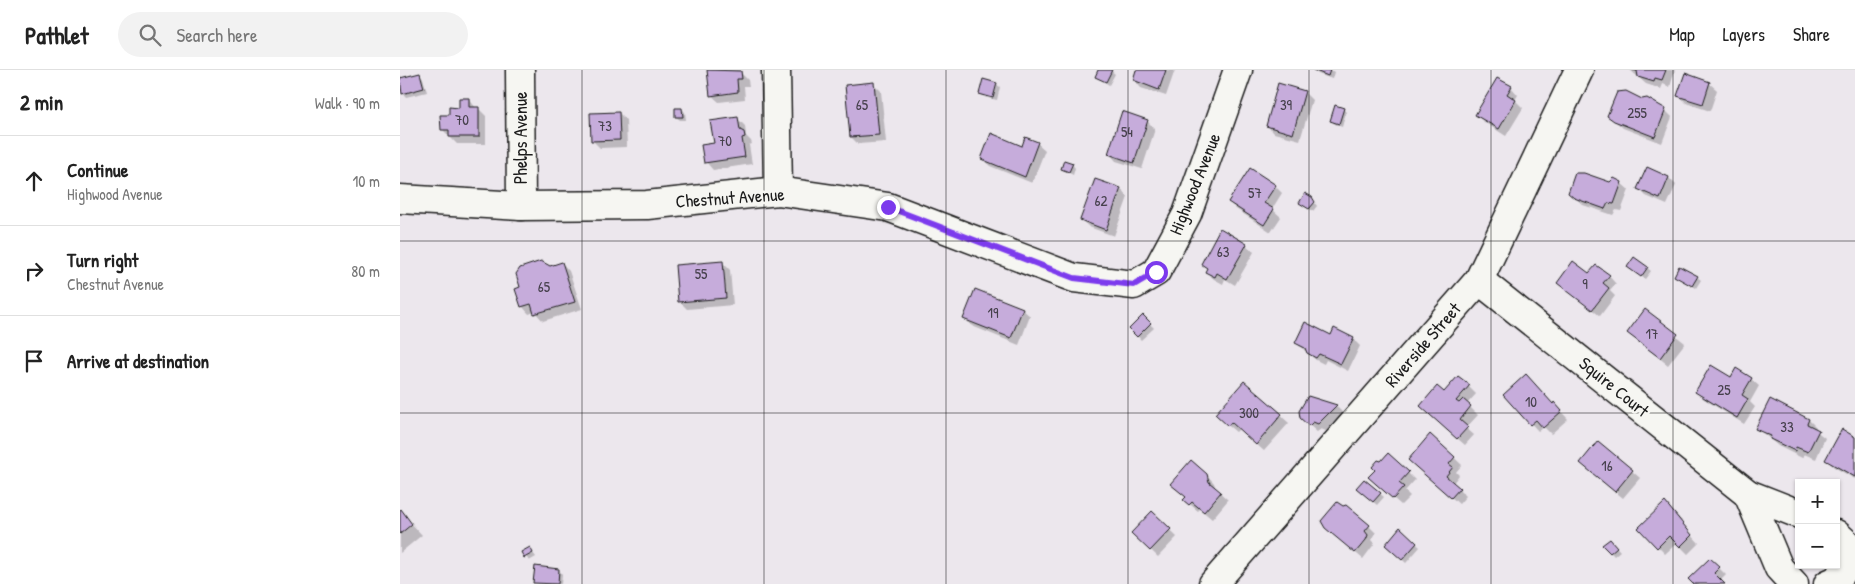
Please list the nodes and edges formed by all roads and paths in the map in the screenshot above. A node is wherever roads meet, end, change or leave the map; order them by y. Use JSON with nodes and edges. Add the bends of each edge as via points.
{"nodes":[{"id":1,"x":520,"y":70,"type":"edge"},
{"id":2,"x":776,"y":70,"type":"edge"},
{"id":3,"x":1238,"y":70,"type":"edge"},
{"id":4,"x":1579,"y":70,"type":"edge"},
{"id":5,"x":778,"y":190,"type":"junction"},
{"id":6,"x":400,"y":199,"type":"edge"},
{"id":7,"x":522,"y":206,"type":"junction"},
{"id":8,"x":1479,"y":280,"type":"junction"},
{"id":9,"x":1134,"y":285,"type":"joint"},
{"id":10,"x":1748,"y":494,"type":"junction"},
{"id":11,"x":1795,"y":512,"type":"edge"},
{"id":12,"x":1840,"y":538,"type":"edge"},
{"id":13,"x":1213,"y":584,"type":"edge"},
{"id":14,"x":1794,"y":584,"type":"edge"},
{"id":15,"x":1828,"y":584,"type":"edge"}],
"edges":[{"from":1,"to":7,"type":"street","name":"Phelps Avenue"},
{"from":2,"to":5,"type":"street"},
{"from":3,"to":9,"type":"street","name":"Highwood Avenue","via":[[1187,214],[1156,272]]},
{"from":4,"to":8,"type":"street","name":"Riverside Street"},
{"from":5,"to":7,"type":"street","name":"Chestnut Avenue","via":[[646,205]]},
{"from":5,"to":9,"type":"street","name":"Chestnut Avenue","via":[[888,207],[1074,278]]},
{"from":6,"to":7,"type":"street","name":"Chestnut Avenue"},
{"from":8,"to":10,"type":"street","name":"Squire Court"},
{"from":8,"to":13,"type":"street","name":"Riverside Street"},
{"from":10,"to":11,"type":"street","name":"Squire Court"},
{"from":10,"to":14,"type":"street","name":"Squire Court","via":[[1779,568]]},
{"from":12,"to":15,"type":"street","via":[[1846,543],[1849,562],[1837,580]]}]}
